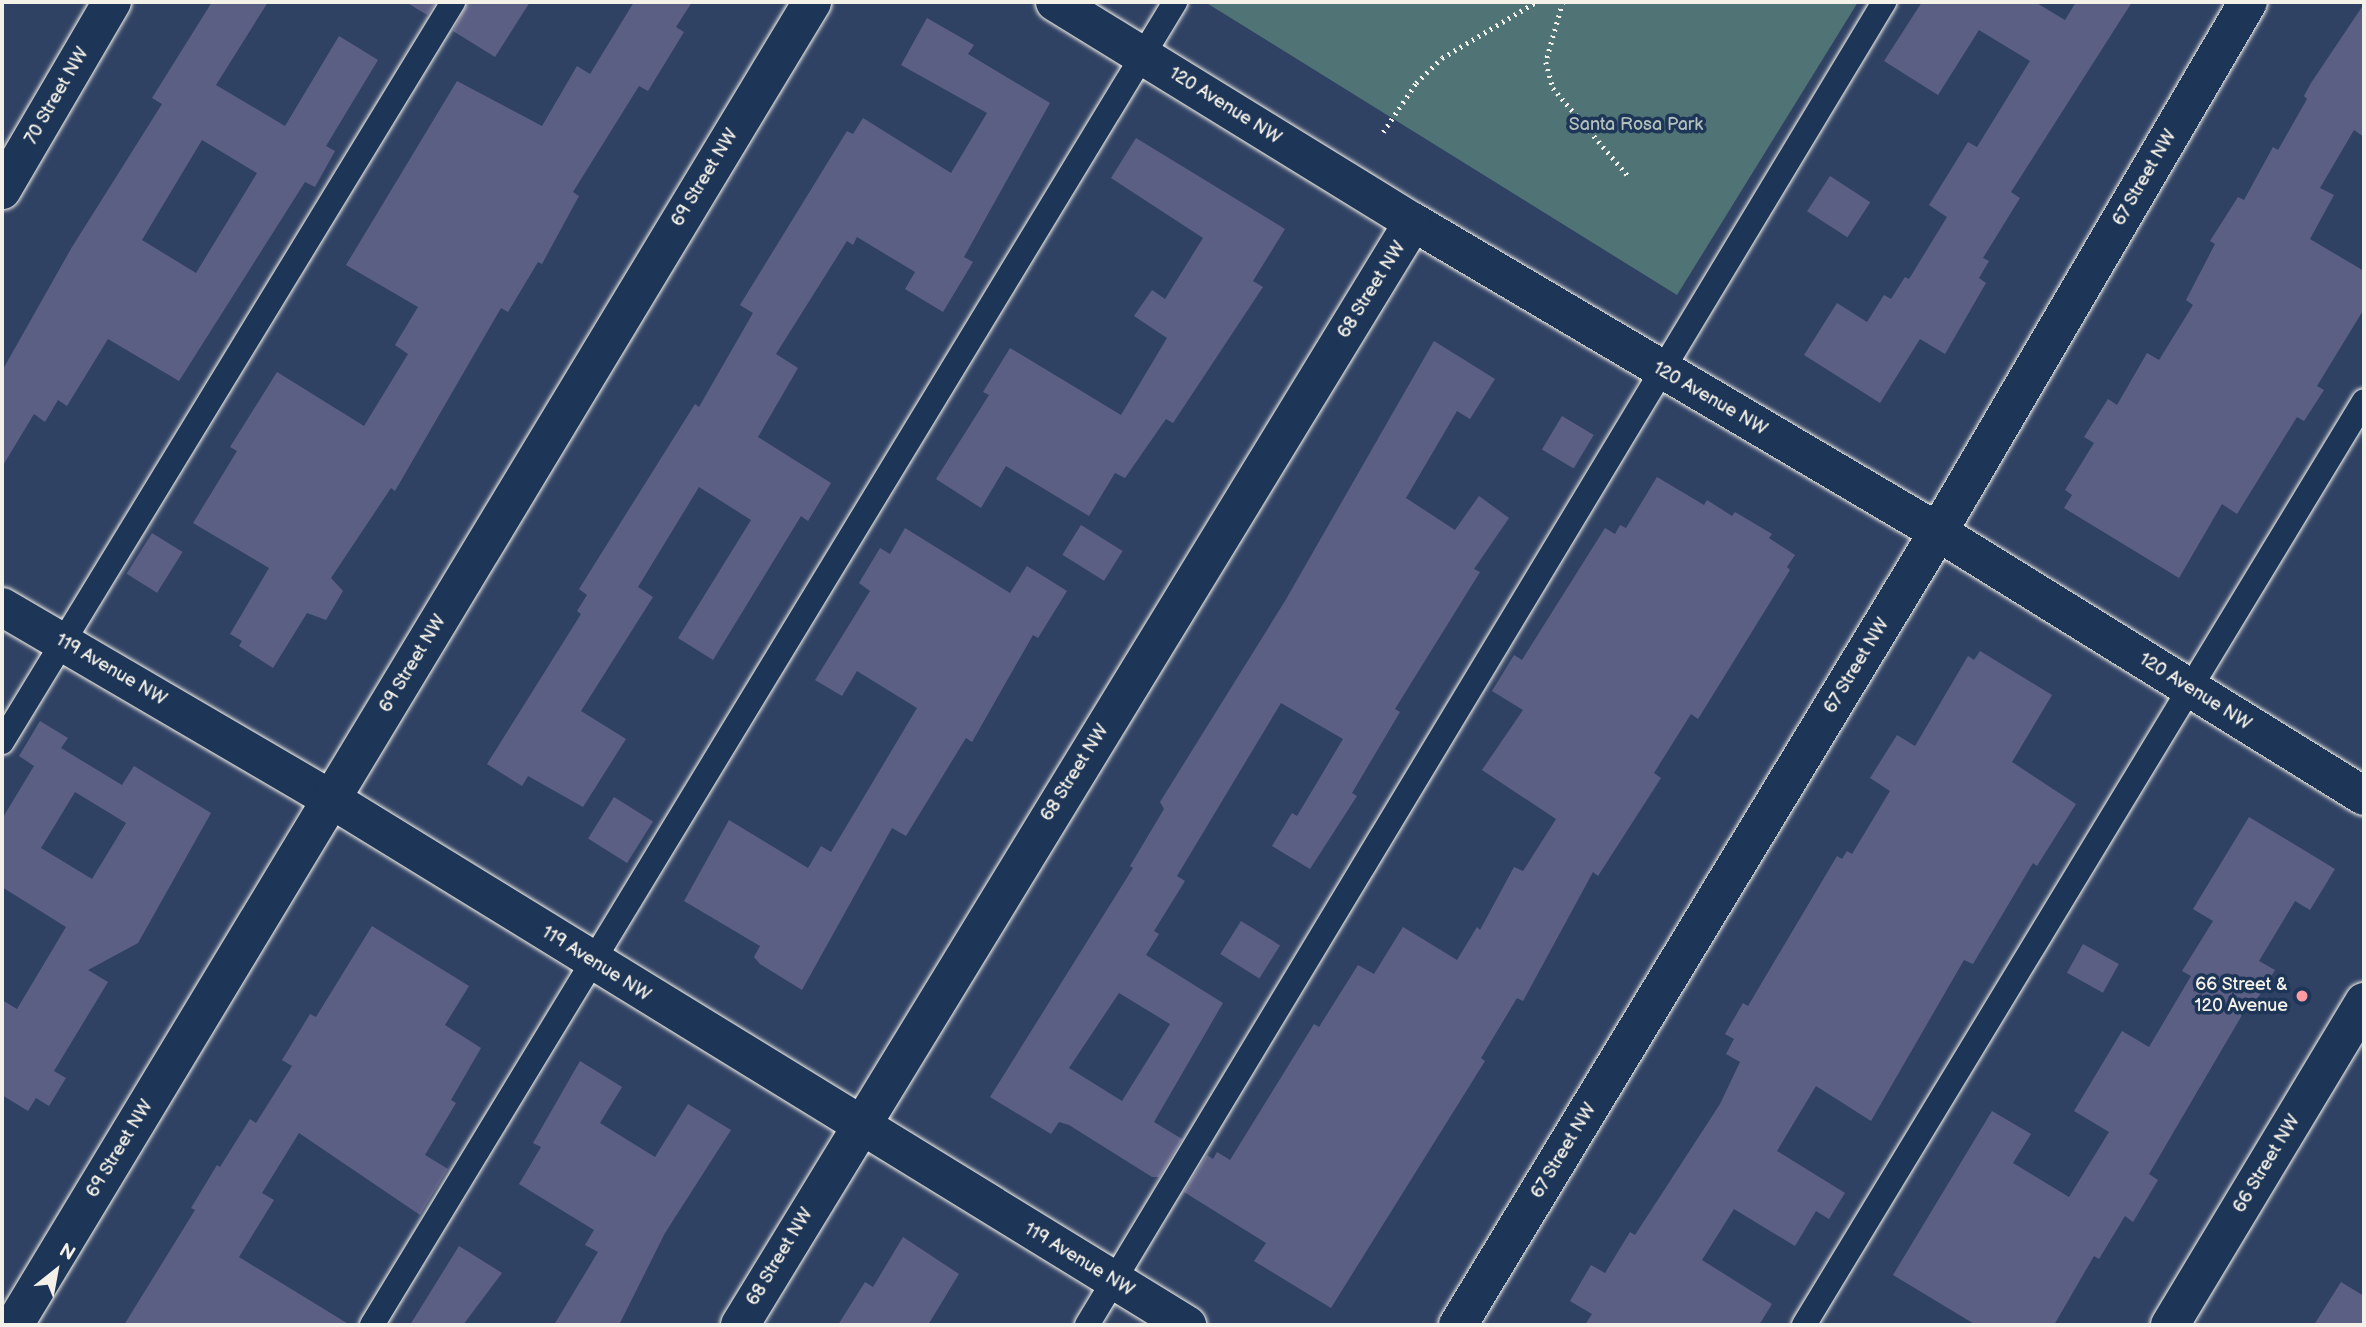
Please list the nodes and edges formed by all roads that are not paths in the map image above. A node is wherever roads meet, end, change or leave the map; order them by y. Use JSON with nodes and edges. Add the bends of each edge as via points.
{"nodes":[{"id":1,"x":112,"y":2,"type":"edge"},
{"id":2,"x":453,"y":2,"type":"edge"},
{"id":3,"x":811,"y":2,"type":"edge"},
{"id":4,"x":1055,"y":2,"type":"edge"},
{"id":5,"x":1175,"y":2,"type":"edge"},
{"id":6,"x":1884,"y":2,"type":"edge"},
{"id":7,"x":2248,"y":2,"type":"edge"},
{"id":8,"x":1143,"y":55,"type":"junction"},
{"id":9,"x":2,"y":190,"type":"edge"},
{"id":10,"x":1413,"y":222,"type":"junction"},
{"id":11,"x":1660,"y":369,"type":"junction"},
{"id":12,"x":2364,"y":401,"type":"edge"},
{"id":13,"x":1938,"y":532,"type":"junction"},
{"id":14,"x":2,"y":607,"type":"edge"},
{"id":15,"x":61,"y":642,"type":"junction"},
{"id":16,"x":2190,"y":688,"type":"junction"},
{"id":17,"x":2,"y":742,"type":"edge"},
{"id":18,"x":2364,"y":796,"type":"edge"},
{"id":19,"x":331,"y":799,"type":"junction"},
{"id":20,"x":594,"y":963,"type":"junction"},
{"id":21,"x":2364,"y":1002,"type":"edge"},
{"id":22,"x":858,"y":1126,"type":"junction"},
{"id":23,"x":1114,"y":1281,"type":"junction"},
{"id":24,"x":13,"y":1325,"type":"edge"},
{"id":25,"x":372,"y":1325,"type":"edge"},
{"id":26,"x":740,"y":1325,"type":"edge"},
{"id":27,"x":1087,"y":1325,"type":"edge"},
{"id":28,"x":1187,"y":1325,"type":"edge"},
{"id":29,"x":1458,"y":1325,"type":"edge"},
{"id":30,"x":1804,"y":1325,"type":"edge"},
{"id":31,"x":2170,"y":1325,"type":"edge"}],
"edges":[{"from":1,"to":9,"type":"street","name":"70 Street NW"},
{"from":2,"to":15,"type":"lane"},
{"from":3,"to":19,"type":"street","name":"69 Street NW"},
{"from":4,"to":8,"type":"street","name":"120 Avenue NW"},
{"from":5,"to":8,"type":"lane"},
{"from":6,"to":11,"type":"lane"},
{"from":7,"to":13,"type":"street","name":"67 Street NW"},
{"from":8,"to":10,"type":"street","name":"120 Avenue NW"},
{"from":8,"to":20,"type":"lane"},
{"from":10,"to":11,"type":"street","name":"120 Avenue NW"},
{"from":10,"to":22,"type":"street","name":"68 Street NW"},
{"from":11,"to":13,"type":"street","name":"120 Avenue NW"},
{"from":11,"to":23,"type":"lane"},
{"from":12,"to":16,"type":"lane"},
{"from":13,"to":16,"type":"street","name":"120 Avenue NW"},
{"from":13,"to":29,"type":"street","name":"67 Street NW"},
{"from":14,"to":15,"type":"street","name":"119 Avenue NW"},
{"from":15,"to":17,"type":"lane"},
{"from":15,"to":19,"type":"street","name":"119 Avenue NW"},
{"from":16,"to":18,"type":"street","name":"120 Avenue NW"},
{"from":16,"to":30,"type":"lane"},
{"from":19,"to":20,"type":"street","name":"119 Avenue NW"},
{"from":19,"to":24,"type":"street","name":"69 Street NW"},
{"from":20,"to":22,"type":"street","name":"119 Avenue NW"},
{"from":20,"to":25,"type":"lane"},
{"from":21,"to":31,"type":"street","name":"66 Street NW"},
{"from":22,"to":23,"type":"street","name":"119 Avenue NW"},
{"from":22,"to":26,"type":"street","name":"68 Street NW"},
{"from":23,"to":27,"type":"lane"},
{"from":23,"to":28,"type":"street","name":"119 Avenue NW"}]}
